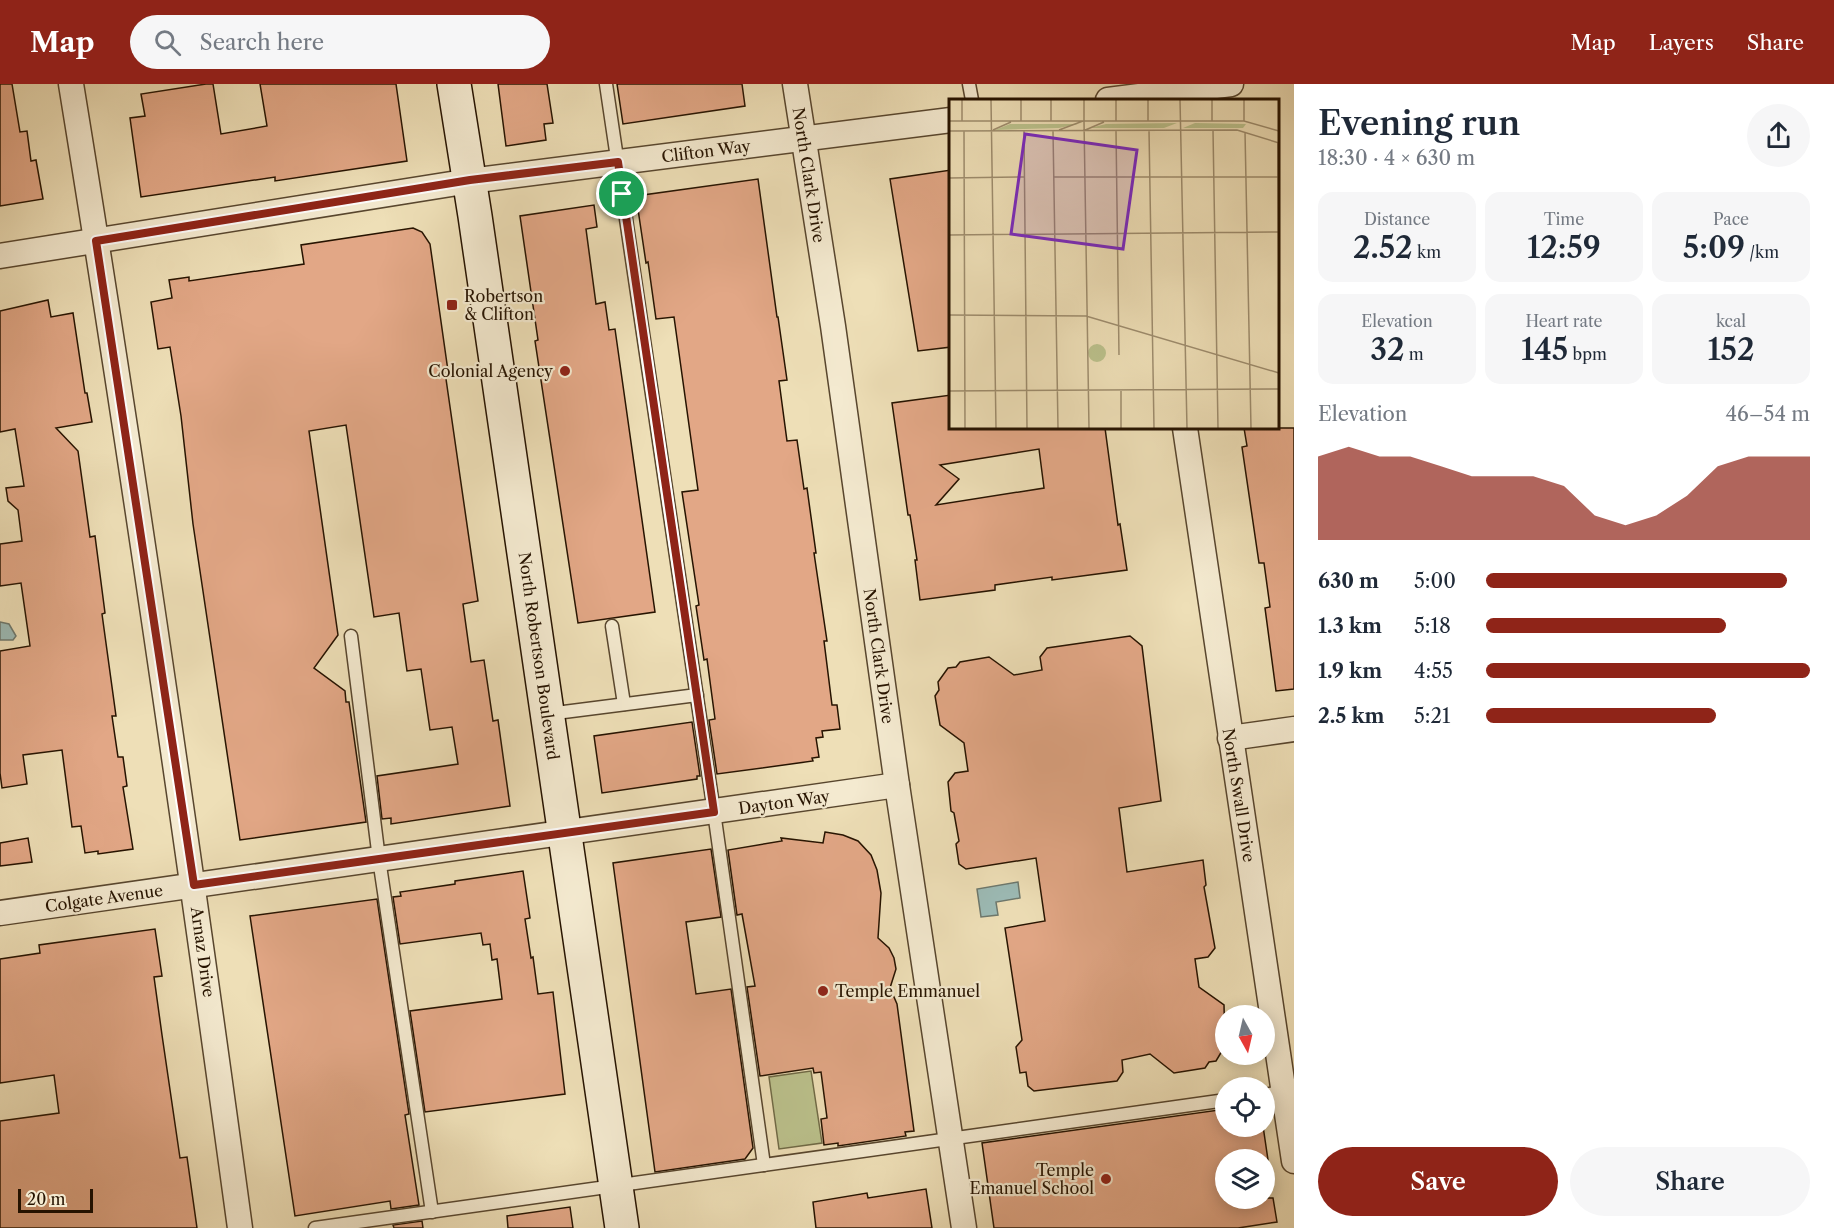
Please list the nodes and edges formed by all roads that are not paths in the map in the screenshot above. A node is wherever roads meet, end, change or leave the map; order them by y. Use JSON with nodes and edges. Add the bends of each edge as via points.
{"nodes":[{"id":1,"x":71,"y":84,"type":"edge"},
{"id":2,"x":454,"y":84,"type":"edge"},
{"id":3,"x":606,"y":84,"type":"edge"},
{"id":4,"x":795,"y":84,"type":"edge"},
{"id":5,"x":969,"y":84,"type":"edge"},
{"id":6,"x":1231,"y":84,"type":"edge"},
{"id":7,"x":1136,"y":94,"type":"edge"},
{"id":8,"x":972,"y":99,"type":"edge"},
{"id":9,"x":1113,"y":99,"type":"edge"},
{"id":10,"x":949,"y":120,"type":"edge"},
{"id":11,"x":804,"y":139,"type":"junction"},
{"id":12,"x":618,"y":162,"type":"junction"},
{"id":13,"x":470,"y":180,"type":"junction"},
{"id":14,"x":96,"y":241,"type":"junction"},
{"id":15,"x":0,"y":256,"type":"edge"},
{"id":16,"x":1185,"y":429,"type":"edge"},
{"id":17,"x":612,"y":627,"type":"dead end"},
{"id":18,"x":351,"y":636,"type":"dead end"},
{"id":19,"x":697,"y":694,"type":"junction"},
{"id":20,"x":624,"y":704,"type":"junction"},
{"id":21,"x":547,"y":714,"type":"junction"},
{"id":22,"x":1294,"y":729,"type":"edge"},
{"id":23,"x":1230,"y":738,"type":"junction"},
{"id":24,"x":897,"y":785,"type":"junction"},
{"id":25,"x":714,"y":812,"type":"junction"},
{"id":26,"x":564,"y":834,"type":"junction"},
{"id":27,"x":379,"y":859,"type":"junction"},
{"id":28,"x":194,"y":885,"type":"junction"},
{"id":29,"x":0,"y":913,"type":"edge"},
{"id":30,"x":1281,"y":1092,"type":"edge"},
{"id":31,"x":1215,"y":1102,"type":"edge"},
{"id":32,"x":951,"y":1139,"type":"junction"},
{"id":33,"x":1294,"y":1161,"type":"edge"},
{"id":34,"x":764,"y":1165,"type":"junction"},
{"id":35,"x":615,"y":1185,"type":"junction"},
{"id":36,"x":432,"y":1212,"type":"junction"},
{"id":37,"x":240,"y":1228,"type":"edge"},
{"id":38,"x":315,"y":1228,"type":"edge"},
{"id":39,"x":622,"y":1228,"type":"edge"},
{"id":40,"x":964,"y":1228,"type":"edge"}],
"edges":[{"from":1,"to":14,"type":"street","name":"Arnaz Drive"},
{"from":2,"to":13,"type":"main road","name":"North Robertson Boulevard"},
{"from":3,"to":12,"type":"lane"},
{"from":4,"to":11,"type":"street","name":"North Clark Drive"},
{"from":5,"to":8,"type":"lane"},
{"from":6,"to":7,"type":"street"},
{"from":7,"to":9,"type":"street"},
{"from":10,"to":11,"type":"street","name":"Clifton Way"},
{"from":11,"to":12,"type":"street","name":"Clifton Way"},
{"from":11,"to":24,"type":"street","name":"North Clark Drive"},
{"from":12,"to":13,"type":"street","name":"Clifton Way"},
{"from":12,"to":19,"type":"lane"},
{"from":13,"to":14,"type":"street","name":"Clifton Way"},
{"from":13,"to":21,"type":"main road","name":"North Robertson Boulevard"},
{"from":14,"to":15,"type":"street","name":"Clifton Way"},
{"from":14,"to":28,"type":"street","name":"Arnaz Drive"},
{"from":16,"to":23,"type":"street","name":"North Swall Drive"},
{"from":17,"to":20,"type":"lane"},
{"from":18,"to":27,"type":"lane"},
{"from":19,"to":20,"type":"lane"},
{"from":19,"to":25,"type":"lane"},
{"from":20,"to":21,"type":"lane"},
{"from":21,"to":26,"type":"main road","name":"North Robertson Boulevard"},
{"from":22,"to":23,"type":"street"},
{"from":23,"to":30,"type":"street","name":"North Swall Drive"},
{"from":24,"to":25,"type":"street","name":"Dayton Way"},
{"from":24,"to":32,"type":"street","name":"North Clark Drive"},
{"from":25,"to":26,"type":"street","name":"Dayton Way"},
{"from":25,"to":34,"type":"lane"},
{"from":26,"to":27,"type":"street","name":"Colgate Avenue"},
{"from":26,"to":35,"type":"main road","name":"North Robertson Boulevard"},
{"from":27,"to":28,"type":"street","name":"Colgate Avenue"},
{"from":27,"to":36,"type":"lane"},
{"from":28,"to":29,"type":"street","name":"Colgate Avenue"},
{"from":28,"to":37,"type":"street","name":"Arnaz Drive"},
{"from":30,"to":33,"type":"street","name":"North Swall Drive"},
{"from":31,"to":32,"type":"lane"},
{"from":32,"to":34,"type":"lane"},
{"from":32,"to":40,"type":"street","name":"North Clark Drive"},
{"from":34,"to":35,"type":"lane"},
{"from":35,"to":36,"type":"lane"},
{"from":35,"to":39,"type":"main road","name":"North Robertson Boulevard"},
{"from":36,"to":38,"type":"lane"}]}
